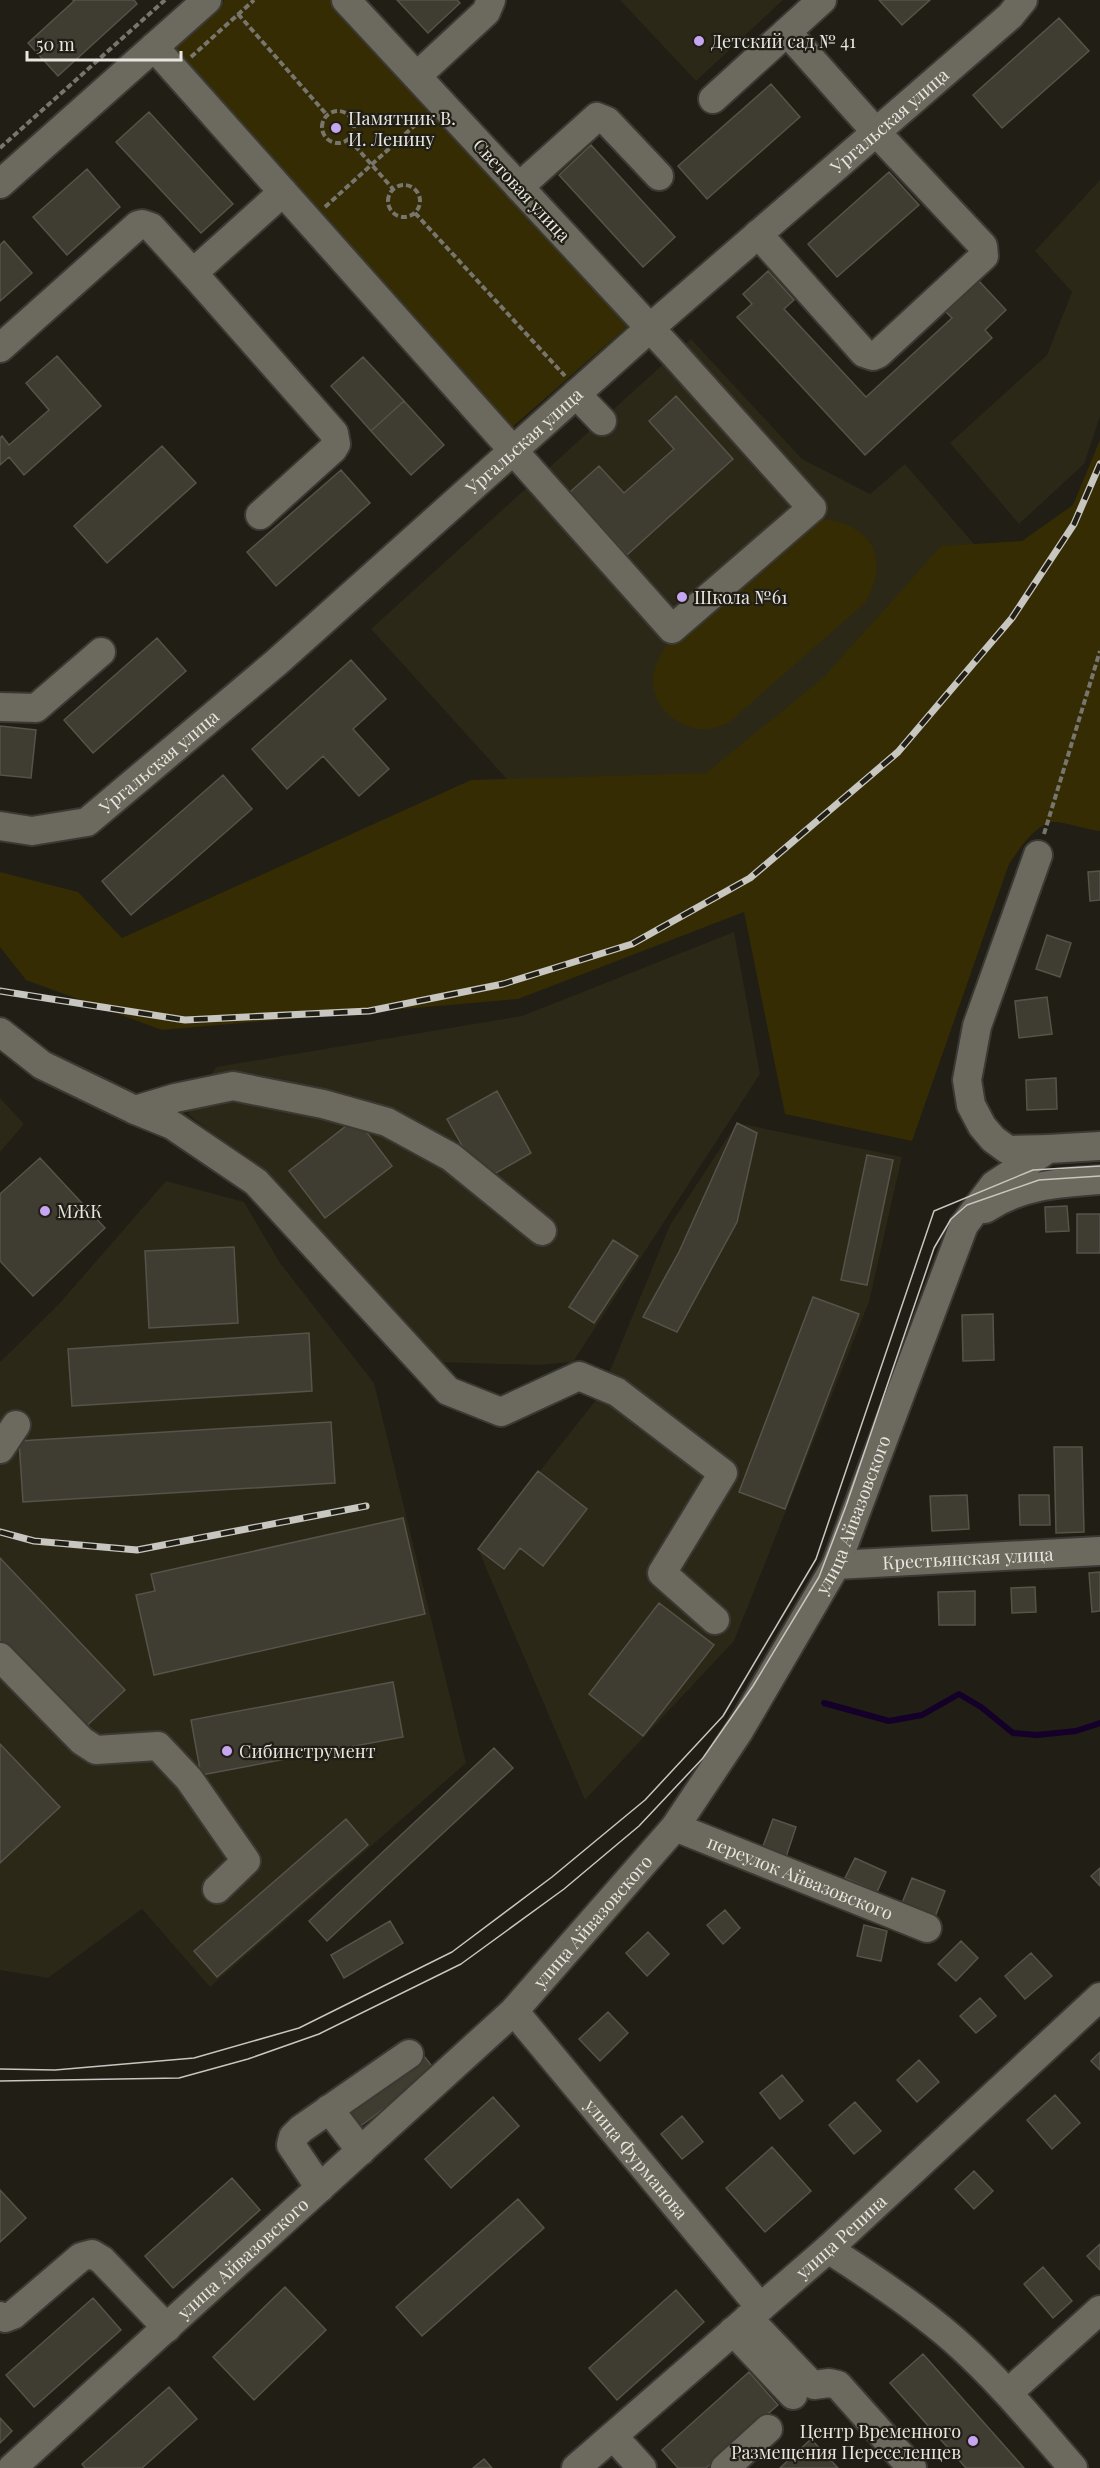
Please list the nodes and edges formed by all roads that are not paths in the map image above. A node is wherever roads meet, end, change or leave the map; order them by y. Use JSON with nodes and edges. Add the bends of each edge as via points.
{"nodes":[{"id":1,"x":207,"y":0,"type":"edge"},
{"id":2,"x":346,"y":0,"type":"edge"},
{"id":3,"x":491,"y":0,"type":"edge"},
{"id":4,"x":822,"y":0,"type":"edge"},
{"id":5,"x":1023,"y":0,"type":"edge"},
{"id":6,"x":787,"y":32,"type":"junction"},
{"id":7,"x":154,"y":47,"type":"junction"},
{"id":8,"x":417,"y":76,"type":"junction"},
{"id":9,"x":713,"y":99,"type":"dead end"},
{"id":10,"x":876,"y":132,"type":"junction"},
{"id":11,"x":659,"y":176,"type":"dead end"},
{"id":12,"x":0,"y":184,"type":"edge"},
{"id":13,"x":519,"y":187,"type":"junction"},
{"id":14,"x":283,"y":192,"type":"junction"},
{"id":15,"x":758,"y":234,"type":"junction"},
{"id":16,"x":193,"y":273,"type":"junction"},
{"id":17,"x":650,"y":328,"type":"junction"},
{"id":18,"x":0,"y":348,"type":"edge"},
{"id":19,"x":571,"y":385,"type":"junction"},
{"id":20,"x":602,"y":421,"type":"dead end"},
{"id":21,"x":513,"y":450,"type":"junction"},
{"id":22,"x":260,"y":515,"type":"dead end"},
{"id":23,"x":101,"y":652,"type":"dead end"},
{"id":24,"x":0,"y":707,"type":"edge"},
{"id":25,"x":0,"y":826,"type":"edge"},
{"id":26,"x":1038,"y":855,"type":"road end"},
{"id":27,"x":0,"y":1032,"type":"edge"},
{"id":28,"x":135,"y":1110,"type":"junction"},
{"id":29,"x":1100,"y":1146,"type":"edge"},
{"id":30,"x":1048,"y":1149,"type":"junction"},
{"id":31,"x":1100,"y":1180,"type":"edge"},
{"id":32,"x":964,"y":1225,"type":"junction"},
{"id":33,"x":542,"y":1231,"type":"dead end"},
{"id":34,"x":16,"y":1425,"type":"dead end"},
{"id":35,"x":0,"y":1449,"type":"edge"},
{"id":36,"x":1100,"y":1551,"type":"edge"},
{"id":37,"x":836,"y":1565,"type":"junction"},
{"id":38,"x":715,"y":1620,"type":"dead end"},
{"id":39,"x":0,"y":1657,"type":"edge"},
{"id":40,"x":675,"y":1827,"type":"junction"},
{"id":41,"x":217,"y":1889,"type":"dead end"},
{"id":42,"x":927,"y":1928,"type":"dead end"},
{"id":43,"x":1100,"y":1997,"type":"edge"},
{"id":44,"x":514,"y":2012,"type":"junction"},
{"id":45,"x":410,"y":2054,"type":"dead end"},
{"id":46,"x":329,"y":2109,"type":"junction"},
{"id":47,"x":361,"y":2151,"type":"junction"},
{"id":48,"x":320,"y":2188,"type":"junction"},
{"id":49,"x":828,"y":2249,"type":"junction"},
{"id":50,"x":1100,"y":2310,"type":"edge"},
{"id":51,"x":0,"y":2316,"type":"edge"},
{"id":52,"x":747,"y":2318,"type":"junction"},
{"id":53,"x":167,"y":2328,"type":"junction"},
{"id":54,"x":1008,"y":2393,"type":"junction"},
{"id":55,"x":793,"y":2395,"type":"dead end"},
{"id":56,"x":768,"y":2429,"type":"dead end"},
{"id":57,"x":612,"y":2436,"type":"junction"},
{"id":58,"x":12,"y":2468,"type":"edge"},
{"id":59,"x":576,"y":2468,"type":"edge"},
{"id":60,"x":642,"y":2468,"type":"edge"},
{"id":61,"x":725,"y":2468,"type":"edge"},
{"id":62,"x":912,"y":2468,"type":"edge"},
{"id":63,"x":1073,"y":2468,"type":"edge"}],
"edges":[{"from":1,"to":7,"type":"street"},
{"from":2,"to":8,"type":"street","name":"Световая улица"},
{"from":3,"to":8,"type":"street","via":[[486,12]]},
{"from":4,"to":6,"type":"street"},
{"from":5,"to":10,"type":"street","name":"Ургальская улица","via":[[1010,16]]},
{"from":6,"to":9,"type":"street"},
{"from":6,"to":10,"type":"street"},
{"from":7,"to":12,"type":"street"},
{"from":7,"to":14,"type":"street"},
{"from":8,"to":13,"type":"street","name":"Световая улица"},
{"from":10,"to":15,"type":"street","name":"Ургальская улица"},
{"from":10,"to":15,"type":"street","via":[[984,251],[982,260],[878,354],[864,353]]},
{"from":11,"to":13,"type":"street","via":[[607,121],[597,117]]},
{"from":13,"to":17,"type":"street","name":"Световая улица"},
{"from":14,"to":16,"type":"street"},
{"from":14,"to":21,"type":"street"},
{"from":15,"to":17,"type":"street","name":"Ургальская улица"},
{"from":16,"to":18,"type":"street","via":[[151,227],[138,225]]},
{"from":16,"to":22,"type":"street","via":[[334,434],[333,449]]},
{"from":17,"to":19,"type":"street","name":"Ургальская улица"},
{"from":17,"to":21,"type":"street","name":"Световая улица","via":[[812,508],[672,629]]},
{"from":19,"to":20,"type":"street"},
{"from":19,"to":21,"type":"street","name":"Ургальская улица"},
{"from":21,"to":25,"type":"street","name":"Ургальская улица","via":[[278,662],[87,822],[32,831]]},
{"from":23,"to":24,"type":"street","via":[[36,708]]},
{"from":26,"to":30,"type":"street","via":[[977,1026],[967,1080],[971,1105],[993,1139],[1008,1150]]},
{"from":27,"to":28,"type":"street","via":[[42,1065]]},
{"from":28,"to":33,"type":"street","via":[[233,1086],[387,1122],[450,1157]]},
{"from":28,"to":38,"type":"street","via":[[172,1125],[256,1182],[448,1391],[501,1412],[579,1376],[617,1392],[723,1473],[662,1573]]},
{"from":29,"to":30,"type":"street"},
{"from":30,"to":32,"type":"street","name":"улица Айвазовского","via":[[994,1185]]},
{"from":31,"to":32,"type":"street","via":[[1048,1183],[1003,1197]]},
{"from":32,"to":37,"type":"street","name":"улица Айвазовского"},
{"from":34,"to":35,"type":"street"},
{"from":36,"to":37,"type":"street","name":"Крестьянская улица"},
{"from":37,"to":40,"type":"street","name":"улица Айвазовского","via":[[739,1731]]},
{"from":39,"to":41,"type":"street","via":[[82,1741],[96,1750],[158,1746],[189,1779],[246,1861]]},
{"from":40,"to":42,"type":"street","name":"переулок Айвазовского"},
{"from":40,"to":44,"type":"street","name":"улица Айвазовского"},
{"from":43,"to":49,"type":"street","name":"улица Репина"},
{"from":44,"to":47,"type":"street","name":"улица Айвазовского"},
{"from":44,"to":52,"type":"street","name":"улица Фурманова"},
{"from":45,"to":46,"type":"street"},
{"from":46,"to":47,"type":"street"},
{"from":46,"to":48,"type":"street","via":[[301,2129],[291,2145]]},
{"from":47,"to":48,"type":"street","name":"улица Айвазовского"},
{"from":48,"to":53,"type":"street","name":"улица Айвазовского"},
{"from":49,"to":52,"type":"street","name":"улица Репина"},
{"from":49,"to":54,"type":"street","via":[[893,2291]]},
{"from":50,"to":54,"type":"street"},
{"from":51,"to":53,"type":"street","via":[[13,2315],[81,2257],[92,2254]]},
{"from":52,"to":55,"type":"street"},
{"from":52,"to":57,"type":"street","name":"улица Репина"},
{"from":52,"to":62,"type":"street","via":[[809,2382],[838,2385]]},
{"from":53,"to":58,"type":"street","name":"улица Айвазовского"},
{"from":54,"to":63,"type":"street"},
{"from":56,"to":61,"type":"street"},
{"from":57,"to":59,"type":"street","name":"улица Репина"},
{"from":57,"to":60,"type":"street"}]}
